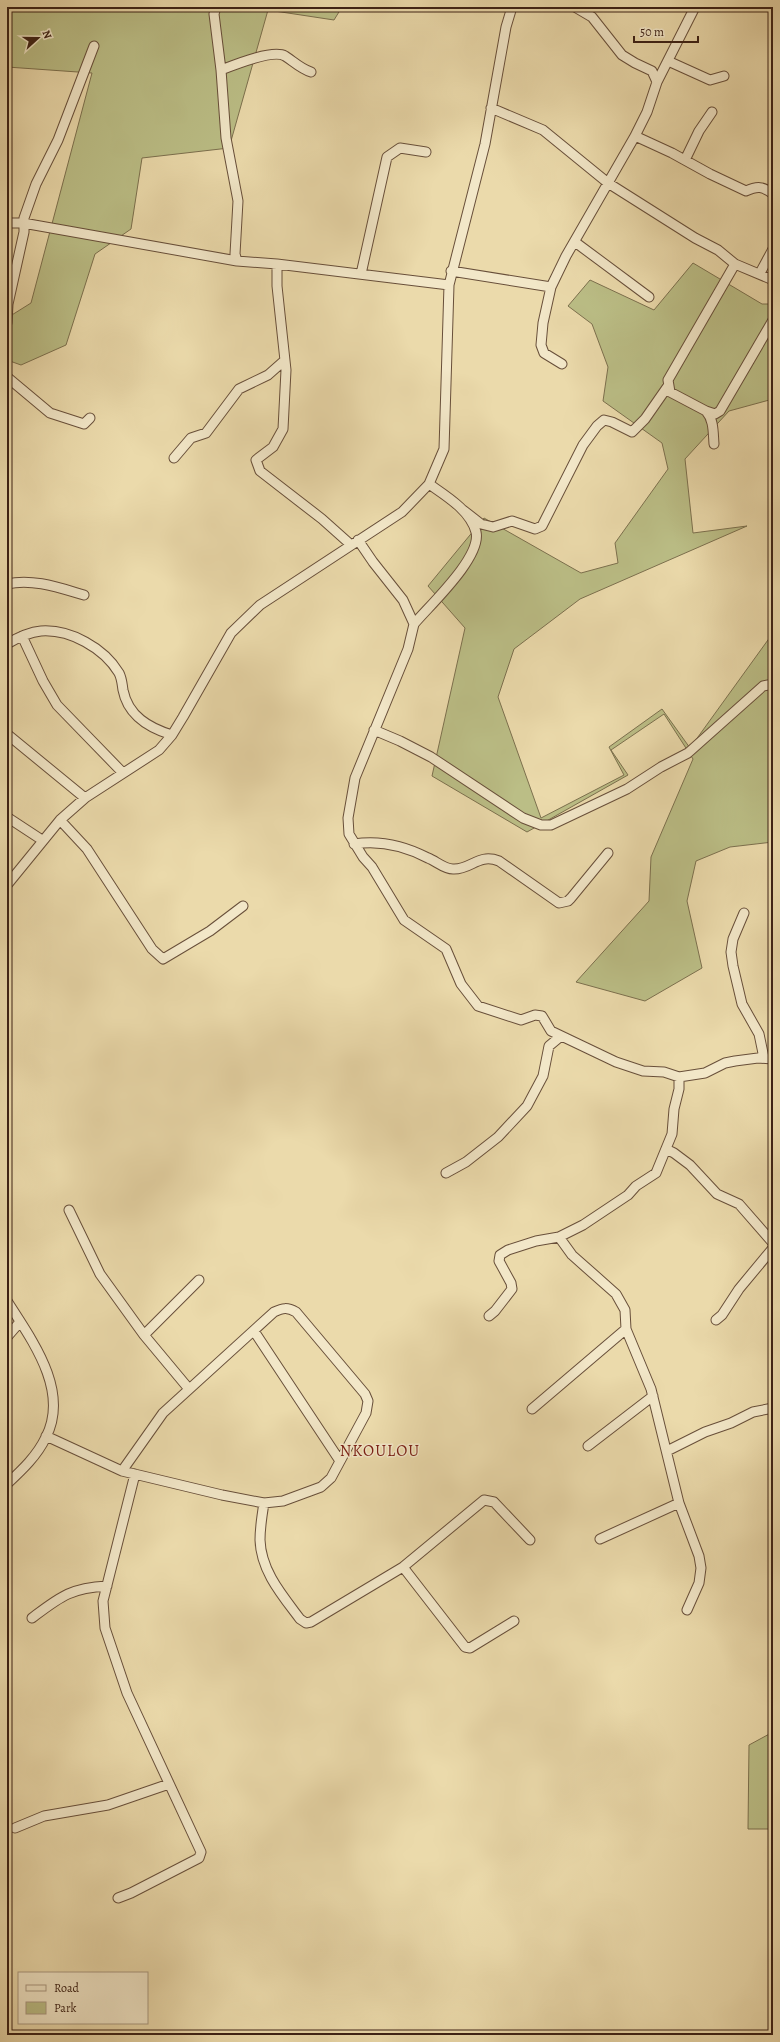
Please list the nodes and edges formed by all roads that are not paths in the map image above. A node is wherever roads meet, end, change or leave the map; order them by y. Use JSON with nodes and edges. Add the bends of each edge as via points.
{"nodes":[{"id":1,"x":216,"y":7,"type":"edge"},
{"id":2,"x":512,"y":7,"type":"edge"},
{"id":3,"x":575,"y":7,"type":"edge"},
{"id":4,"x":695,"y":7,"type":"edge"},
{"id":5,"x":94,"y":46,"type":"dead end"},
{"id":6,"x":668,"y":61,"type":"junction"},
{"id":7,"x":221,"y":70,"type":"junction"},
{"id":8,"x":311,"y":72,"type":"dead end"},
{"id":9,"x":724,"y":76,"type":"dead end"},
{"id":10,"x":657,"y":82,"type":"junction"},
{"id":11,"x":491,"y":108,"type":"junction"},
{"id":12,"x":712,"y":112,"type":"dead end"},
{"id":13,"x":635,"y":136,"type":"junction"},
{"id":14,"x":426,"y":152,"type":"dead end"},
{"id":15,"x":685,"y":160,"type":"junction"},
{"id":16,"x":608,"y":183,"type":"junction"},
{"id":17,"x":773,"y":194,"type":"edge"},
{"id":18,"x":7,"y":223,"type":"edge"},
{"id":19,"x":23,"y":223,"type":"junction"},
{"id":20,"x":575,"y":242,"type":"junction"},
{"id":21,"x":773,"y":249,"type":"edge"},
{"id":22,"x":237,"y":261,"type":"junction"},
{"id":23,"x":277,"y":264,"type":"junction"},
{"id":24,"x":735,"y":264,"type":"junction"},
{"id":25,"x":451,"y":271,"type":"junction"},
{"id":26,"x":760,"y":273,"type":"junction"},
{"id":27,"x":361,"y":274,"type":"junction"},
{"id":28,"x":773,"y":280,"type":"edge"},
{"id":29,"x":449,"y":285,"type":"junction"},
{"id":30,"x":551,"y":287,"type":"junction"},
{"id":31,"x":649,"y":297,"type":"dead end"},
{"id":32,"x":773,"y":320,"type":"edge"},
{"id":33,"x":7,"y":323,"type":"edge"},
{"id":34,"x":285,"y":360,"type":"junction"},
{"id":35,"x":562,"y":364,"type":"dead end"},
{"id":36,"x":7,"y":377,"type":"edge"},
{"id":37,"x":668,"y":386,"type":"junction"},
{"id":38,"x":706,"y":411,"type":"junction"},
{"id":39,"x":90,"y":418,"type":"dead end"},
{"id":40,"x":714,"y":444,"type":"dead end"},
{"id":41,"x":174,"y":458,"type":"dead end"},
{"id":42,"x":429,"y":484,"type":"junction"},
{"id":43,"x":463,"y":510,"type":"junction"},
{"id":44,"x":354,"y":542,"type":"junction"},
{"id":45,"x":7,"y":584,"type":"edge"},
{"id":46,"x":84,"y":595,"type":"dead end"},
{"id":47,"x":414,"y":624,"type":"junction"},
{"id":48,"x":22,"y":636,"type":"junction"},
{"id":49,"x":7,"y":644,"type":"edge"},
{"id":50,"x":773,"y":684,"type":"edge"},
{"id":51,"x":374,"y":730,"type":"junction"},
{"id":52,"x":7,"y":734,"type":"edge"},
{"id":53,"x":172,"y":735,"type":"junction"},
{"id":54,"x":123,"y":773,"type":"junction"},
{"id":55,"x":85,"y":798,"type":"junction"},
{"id":56,"x":7,"y":817,"type":"edge"},
{"id":57,"x":60,"y":820,"type":"junction"},
{"id":58,"x":42,"y":840,"type":"junction"},
{"id":59,"x":354,"y":844,"type":"junction"},
{"id":60,"x":608,"y":853,"type":"dead end"},
{"id":61,"x":7,"y":885,"type":"edge"},
{"id":62,"x":242,"y":906,"type":"dead end"},
{"id":63,"x":744,"y":913,"type":"dead end"},
{"id":64,"x":561,"y":1036,"type":"junction"},
{"id":65,"x":764,"y":1058,"type":"junction"},
{"id":66,"x":773,"y":1059,"type":"edge"},
{"id":67,"x":679,"y":1078,"type":"junction"},
{"id":68,"x":666,"y":1149,"type":"junction"},
{"id":69,"x":446,"y":1173,"type":"dead end"},
{"id":70,"x":69,"y":1210,"type":"dead end"},
{"id":71,"x":559,"y":1237,"type":"junction"},
{"id":72,"x":773,"y":1243,"type":"edge"},
{"id":73,"x":773,"y":1248,"type":"edge"},
{"id":74,"x":199,"y":1280,"type":"dead end"},
{"id":75,"x":7,"y":1301,"type":"edge"},
{"id":76,"x":489,"y":1316,"type":"dead end"},
{"id":77,"x":716,"y":1320,"type":"dead end"},
{"id":78,"x":20,"y":1322,"type":"junction"},
{"id":79,"x":626,"y":1329,"type":"junction"},
{"id":80,"x":254,"y":1330,"type":"junction"},
{"id":81,"x":144,"y":1335,"type":"junction"},
{"id":82,"x":7,"y":1337,"type":"edge"},
{"id":83,"x":189,"y":1389,"type":"junction"},
{"id":84,"x":653,"y":1396,"type":"junction"},
{"id":85,"x":773,"y":1408,"type":"edge"},
{"id":86,"x":532,"y":1409,"type":"dead end"},
{"id":87,"x":46,"y":1436,"type":"junction"},
{"id":88,"x":588,"y":1446,"type":"dead end"},
{"id":89,"x":667,"y":1451,"type":"junction"},
{"id":90,"x":340,"y":1461,"type":"junction"},
{"id":91,"x":122,"y":1471,"type":"junction"},
{"id":92,"x":134,"y":1474,"type":"junction"},
{"id":93,"x":7,"y":1484,"type":"edge"},
{"id":94,"x":264,"y":1503,"type":"junction"},
{"id":95,"x":679,"y":1503,"type":"junction"},
{"id":96,"x":600,"y":1538,"type":"dead end"},
{"id":97,"x":530,"y":1540,"type":"dead end"},
{"id":98,"x":403,"y":1567,"type":"junction"},
{"id":99,"x":106,"y":1586,"type":"junction"},
{"id":100,"x":687,"y":1610,"type":"dead end"},
{"id":101,"x":32,"y":1618,"type":"dead end"},
{"id":102,"x":514,"y":1621,"type":"dead end"},
{"id":103,"x":169,"y":1784,"type":"junction"},
{"id":104,"x":15,"y":1828,"type":"dead end"},
{"id":105,"x":118,"y":1898,"type":"dead end"}],
"edges":[{"from":1,"to":7,"type":"street","via":[[214,14]]},
{"from":2,"to":11,"type":"street"},
{"from":3,"to":10,"type":"street","via":[[592,17],[622,54],[652,72]]},
{"from":4,"to":6,"type":"street"},
{"from":5,"to":19,"type":"street"},
{"from":6,"to":9,"type":"street","via":[[710,80]]},
{"from":6,"to":10,"type":"street"},
{"from":7,"to":8,"type":"street","via":[[249,59],[284,55]]},
{"from":7,"to":22,"type":"street","via":[[226,138],[238,201],[235,254]]},
{"from":10,"to":13,"type":"street","via":[[647,112]]},
{"from":11,"to":16,"type":"street","via":[[544,130]]},
{"from":11,"to":25,"type":"street","via":[[485,144]]},
{"from":12,"to":15,"type":"street","via":[[699,131]]},
{"from":13,"to":15,"type":"street"},
{"from":13,"to":16,"type":"street"},
{"from":14,"to":27,"type":"street","via":[[400,148],[387,157]]},
{"from":15,"to":17,"type":"street","via":[[746,191],[761,187]]},
{"from":16,"to":20,"type":"street"},
{"from":16,"to":24,"type":"street","via":[[718,250]]},
{"from":18,"to":19,"type":"street"},
{"from":19,"to":22,"type":"street"},
{"from":19,"to":33,"type":"street","via":[[24,232],[8,304]]},
{"from":20,"to":30,"type":"street"},
{"from":20,"to":31,"type":"street"},
{"from":21,"to":26,"type":"street"},
{"from":22,"to":23,"type":"street"},
{"from":23,"to":27,"type":"street"},
{"from":23,"to":34,"type":"street"},
{"from":24,"to":26,"type":"street"},
{"from":24,"to":37,"type":"street","via":[[668,380]]},
{"from":25,"to":29,"type":"street"},
{"from":25,"to":30,"type":"street"},
{"from":26,"to":28,"type":"street"},
{"from":27,"to":29,"type":"street"},
{"from":29,"to":42,"type":"street","via":[[444,450]]},
{"from":30,"to":35,"type":"street","via":[[546,304],[541,345],[544,353]]},
{"from":32,"to":38,"type":"street","via":[[720,411],[715,414]]},
{"from":34,"to":41,"type":"street","via":[[268,375],[239,389],[206,433],[191,438]]},
{"from":34,"to":44,"type":"street","via":[[283,429],[273,447],[256,460],[257,465],[260,471]]},
{"from":36,"to":39,"type":"street","via":[[50,413],[84,424]]},
{"from":37,"to":38,"type":"street","via":[[674,395]]},
{"from":37,"to":43,"type":"street","via":[[645,419],[632,432],[604,420],[596,426],[542,526],[535,529],[512,521],[493,527],[481,524]]},
{"from":38,"to":40,"type":"street","via":[[712,422]]},
{"from":42,"to":43,"type":"street"},
{"from":42,"to":44,"type":"street","via":[[402,512]]},
{"from":43,"to":47,"type":"street","via":[[476,532],[476,544],[469,561]]},
{"from":44,"to":47,"type":"street","via":[[403,600]]},
{"from":44,"to":53,"type":"street","via":[[244,618],[231,633]]},
{"from":45,"to":46,"type":"street","via":[[42,584]]},
{"from":47,"to":51,"type":"street","via":[[408,650]]},
{"from":48,"to":49,"type":"street"},
{"from":48,"to":53,"type":"street","via":[[40,631],[54,631],[74,637],[100,651],[119,674],[128,704],[144,724]]},
{"from":48,"to":54,"type":"street","via":[[56,705]]},
{"from":50,"to":51,"type":"street","via":[[763,686],[688,754],[660,767],[628,789],[551,824],[541,825],[523,818],[430,757]]},
{"from":51,"to":59,"type":"street","via":[[352,789],[347,826]]},
{"from":52,"to":55,"type":"street"},
{"from":53,"to":54,"type":"street","via":[[159,750]]},
{"from":54,"to":55,"type":"street"},
{"from":55,"to":57,"type":"street"},
{"from":56,"to":58,"type":"street"},
{"from":57,"to":58,"type":"street"},
{"from":57,"to":62,"type":"street","via":[[87,849],[152,949],[163,959],[210,931]]},
{"from":58,"to":61,"type":"street"},
{"from":59,"to":60,"type":"street","via":[[373,842],[399,847],[452,869],[459,869],[484,858],[493,859],[559,903],[571,898]]},
{"from":59,"to":64,"type":"street","via":[[372,867],[404,920],[446,949],[461,984],[478,1006],[521,1020],[535,1015],[542,1016],[551,1031]]},
{"from":63,"to":65,"type":"street","via":[[733,939],[731,952],[742,1004],[759,1034]]},
{"from":64,"to":67,"type":"street","via":[[627,1067],[664,1072]]},
{"from":64,"to":69,"type":"street","via":[[549,1046],[543,1076],[527,1106],[498,1137],[466,1162]]},
{"from":65,"to":66,"type":"street"},
{"from":65,"to":67,"type":"street","via":[[725,1063],[704,1073]]},
{"from":67,"to":68,"type":"street","via":[[672,1134]]},
{"from":68,"to":71,"type":"street","via":[[659,1169],[651,1178],[636,1186],[628,1195],[594,1218]]},
{"from":68,"to":72,"type":"street","via":[[690,1165],[716,1194],[739,1204]]},
{"from":70,"to":81,"type":"street","via":[[100,1274]]},
{"from":71,"to":76,"type":"street","via":[[536,1241],[500,1255],[499,1261],[512,1289],[496,1311]]},
{"from":71,"to":79,"type":"street","via":[[572,1255],[618,1297],[625,1310]]},
{"from":73,"to":77,"type":"street"},
{"from":74,"to":81,"type":"street"},
{"from":75,"to":78,"type":"street"},
{"from":78,"to":82,"type":"street"},
{"from":78,"to":87,"type":"street","via":[[34,1344],[50,1383],[52,1419]]},
{"from":79,"to":84,"type":"street"},
{"from":79,"to":86,"type":"street"},
{"from":80,"to":83,"type":"street"},
{"from":80,"to":90,"type":"street"},
{"from":80,"to":90,"type":"street","via":[[274,1312],[289,1308],[296,1312],[365,1394],[368,1401],[366,1413]]},
{"from":81,"to":83,"type":"street"},
{"from":83,"to":91,"type":"street","via":[[163,1413]]},
{"from":84,"to":88,"type":"street"},
{"from":84,"to":89,"type":"street"},
{"from":85,"to":89,"type":"street","via":[[753,1412],[704,1432]]},
{"from":87,"to":91,"type":"street"},
{"from":87,"to":93,"type":"street","via":[[34,1457]]},
{"from":89,"to":95,"type":"street"},
{"from":90,"to":94,"type":"street","via":[[331,1478],[321,1487],[283,1502]]},
{"from":91,"to":92,"type":"street"},
{"from":92,"to":94,"type":"street","via":[[222,1496]]},
{"from":92,"to":99,"type":"street"},
{"from":94,"to":98,"type":"street","via":[[260,1540],[263,1557],[273,1583],[300,1619],[306,1623]]},
{"from":95,"to":96,"type":"street"},
{"from":95,"to":100,"type":"street","via":[[701,1568],[699,1583]]},
{"from":97,"to":98,"type":"street","via":[[494,1502],[484,1500]]},
{"from":98,"to":102,"type":"street","via":[[465,1647],[470,1648]]},
{"from":99,"to":101,"type":"street","via":[[75,1590],[57,1599]]},
{"from":99,"to":103,"type":"street","via":[[103,1601],[105,1628],[113,1656],[127,1693]]},
{"from":103,"to":104,"type":"street","via":[[108,1805],[44,1816]]},
{"from":103,"to":105,"type":"street","via":[[201,1856]]}]}
